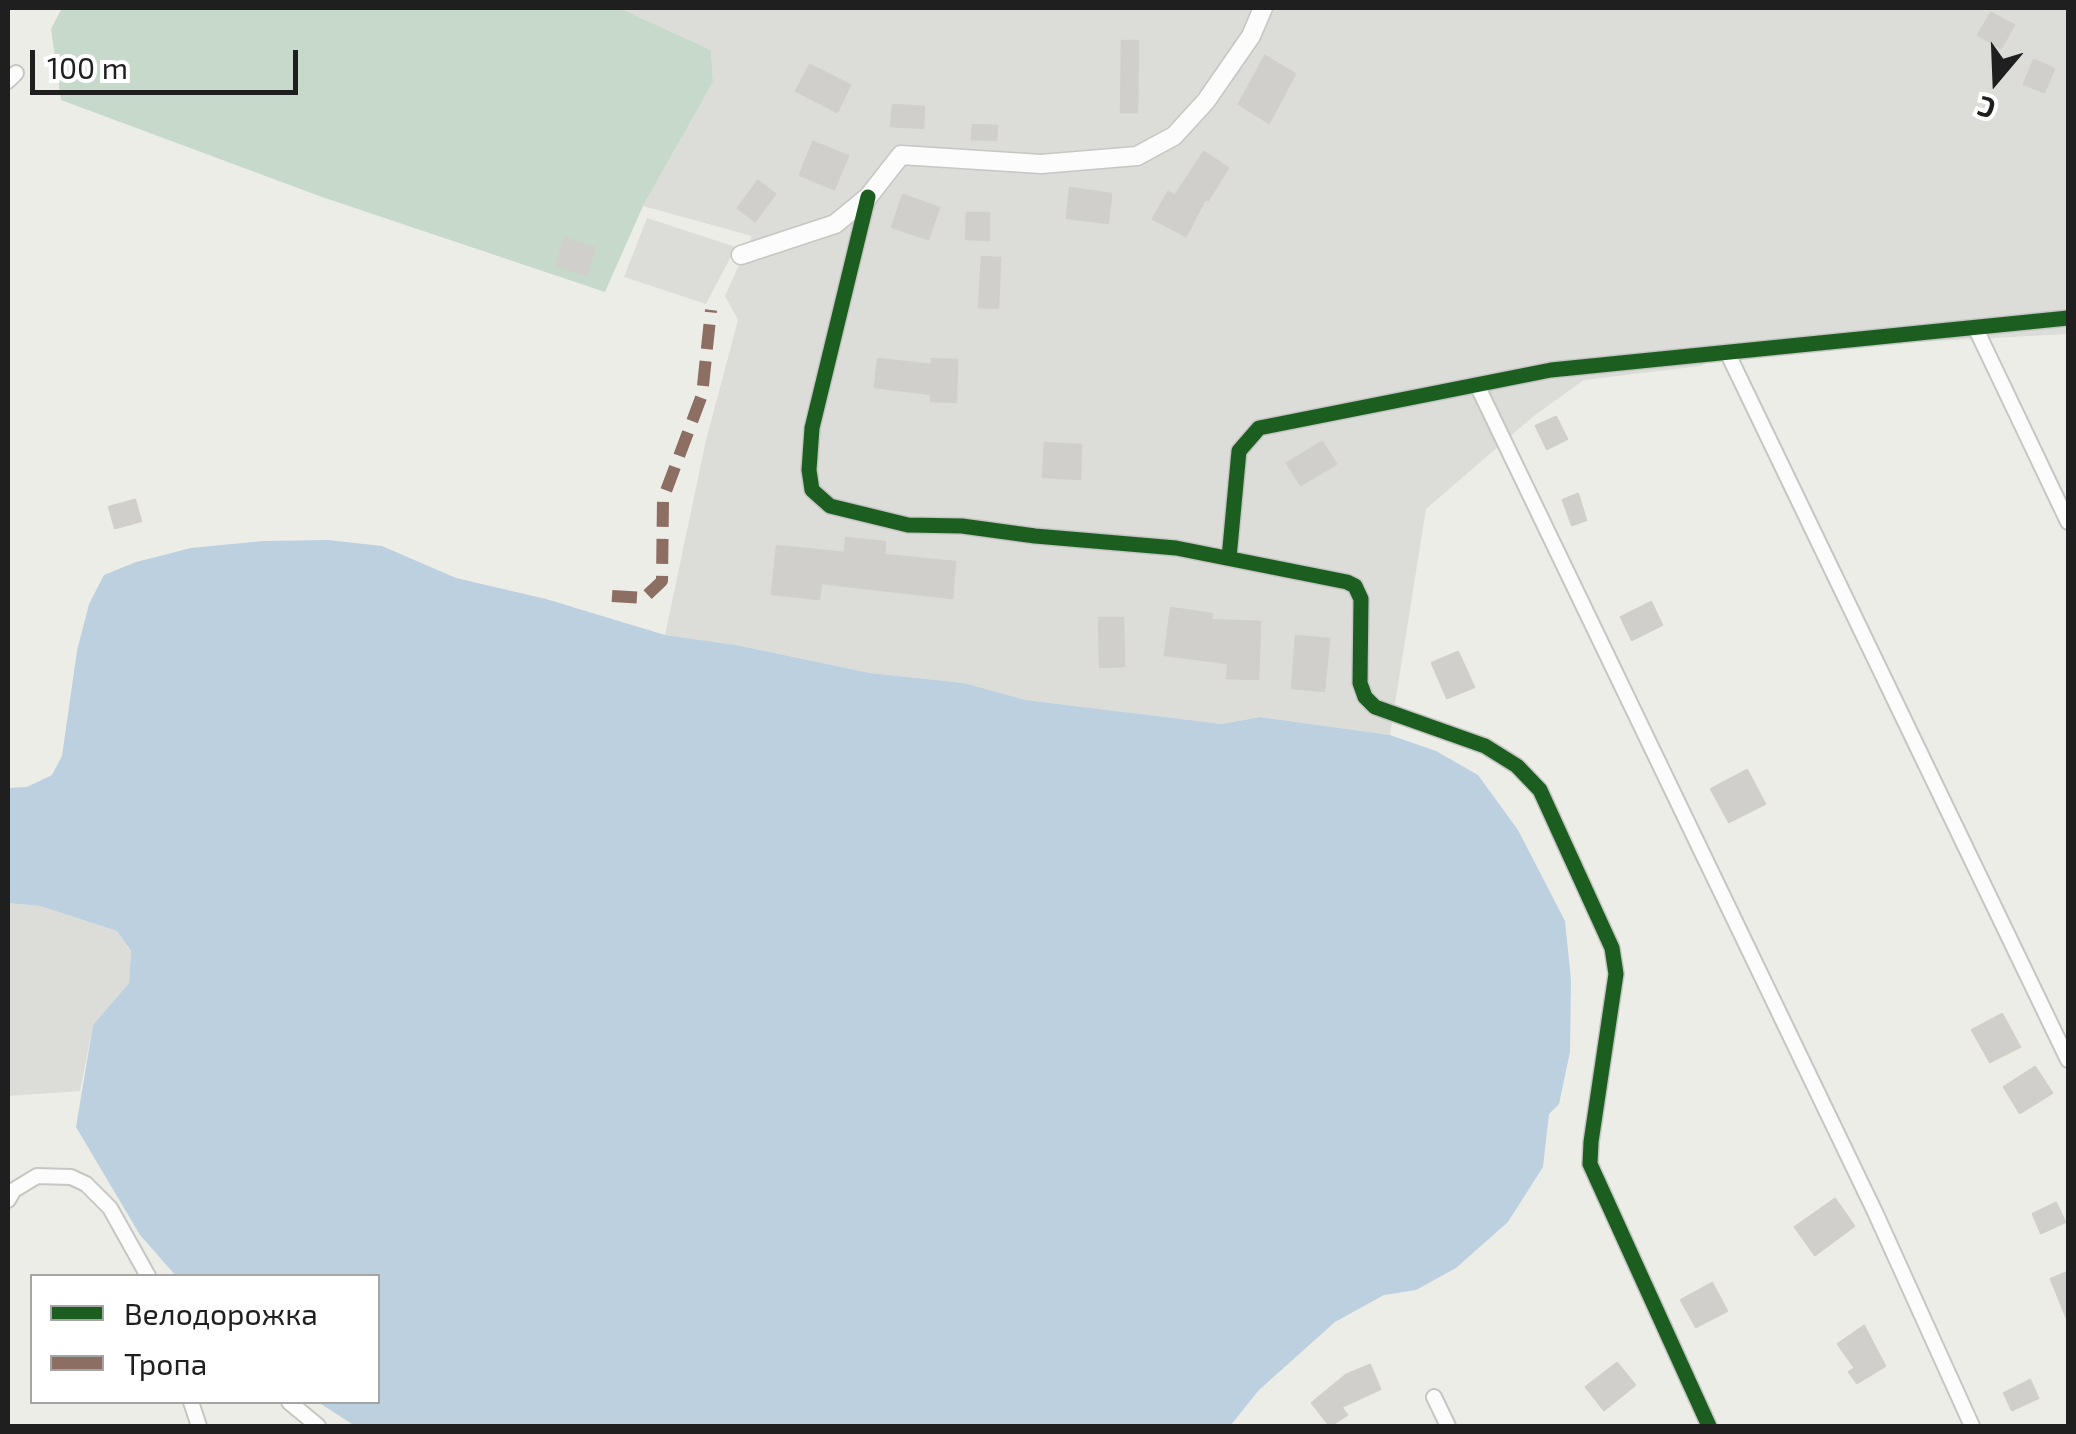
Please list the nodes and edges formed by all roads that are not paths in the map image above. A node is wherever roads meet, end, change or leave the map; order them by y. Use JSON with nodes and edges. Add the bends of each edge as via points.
{"nodes":[{"id":1,"x":1264,"y":8,"type":"edge"},
{"id":2,"x":868,"y":197,"type":"junction"},
{"id":3,"x":741,"y":255,"type":"dead end"},
{"id":4,"x":2068,"y":318,"type":"edge"},
{"id":5,"x":1976,"y":328,"type":"junction"},
{"id":6,"x":1727,"y":352,"type":"junction"},
{"id":7,"x":1477,"y":385,"type":"junction"},
{"id":8,"x":2068,"y":522,"type":"edge"},
{"id":9,"x":1229,"y":558,"type":"junction"},
{"id":10,"x":2068,"y":1060,"type":"edge"},
{"id":11,"x":8,"y":1200,"type":"edge"},
{"id":12,"x":147,"y":1274,"type":"edge"},
{"id":13,"x":1434,"y":1396,"type":"dead end"},
{"id":14,"x":290,"y":1404,"type":"edge"},
{"id":15,"x":318,"y":1426,"type":"edge"},
{"id":16,"x":1448,"y":1426,"type":"edge"},
{"id":17,"x":1709,"y":1426,"type":"edge"},
{"id":18,"x":1972,"y":1426,"type":"edge"}],
"edges":[{"from":1,"to":2,"type":"street","via":[[1206,101],[1174,136],[1136,156],[1042,164],[901,155]]},
{"from":2,"to":3,"type":"street","via":[[835,224]]},
{"from":2,"to":9,"type":"street","via":[[812,428],[812,490],[830,506],[908,524]]},
{"from":4,"to":5,"type":"street"},
{"from":5,"to":6,"type":"street"},
{"from":5,"to":8,"type":"street"},
{"from":6,"to":7,"type":"street","via":[[1551,370]]},
{"from":6,"to":10,"type":"street"},
{"from":7,"to":9,"type":"street","via":[[1259,428],[1239,451]]},
{"from":7,"to":18,"type":"street","via":[[1876,1212]]},
{"from":9,"to":17,"type":"street","via":[[1355,586],[1365,697],[1376,707],[1485,746],[1540,790],[1612,948],[1616,974],[1590,1164]]},
{"from":11,"to":12,"type":"street","via":[[37,1176],[86,1184],[110,1208]]},
{"from":13,"to":16,"type":"street"},
{"from":14,"to":15,"type":"street"}]}
